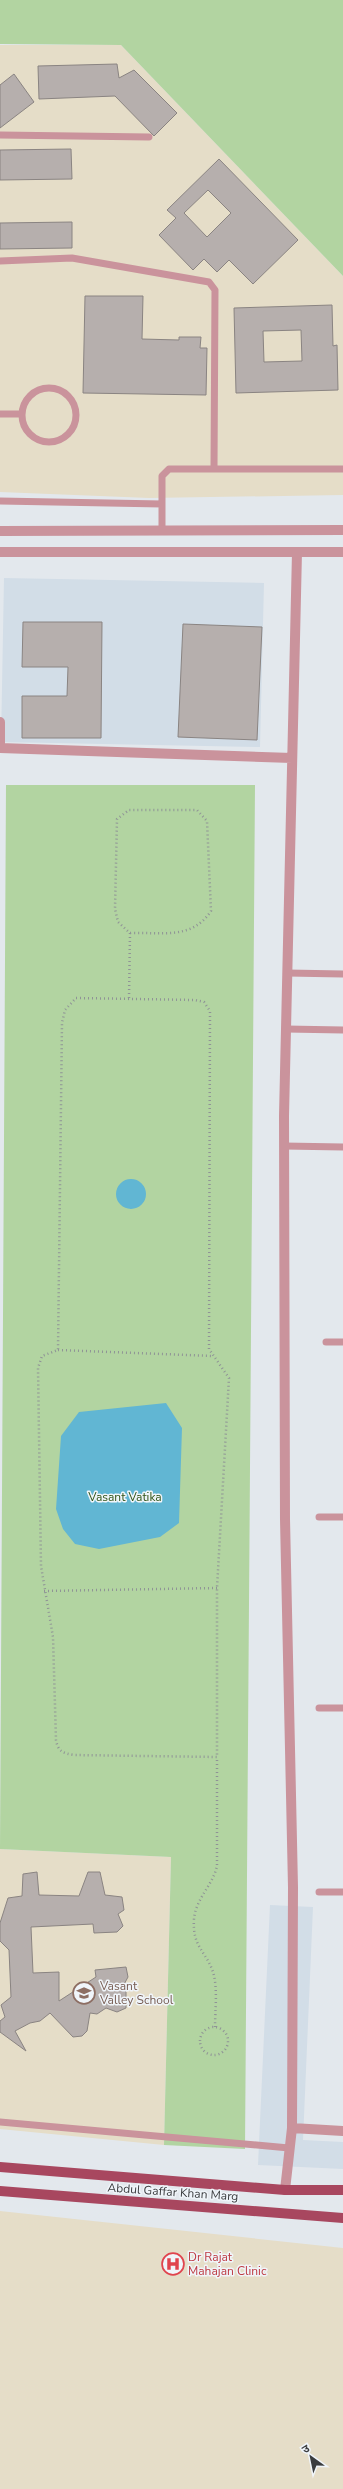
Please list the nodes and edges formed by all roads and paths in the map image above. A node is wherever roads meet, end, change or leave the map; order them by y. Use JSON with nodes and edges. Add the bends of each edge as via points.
{"nodes":[{"id":1,"x":0,"y":135,"type":"edge"},
{"id":2,"x":149,"y":137,"type":"dead end"},
{"id":3,"x":0,"y":261,"type":"edge"},
{"id":4,"x":0,"y":414,"type":"edge"},
{"id":5,"x":22,"y":414,"type":"junction"},
{"id":6,"x":214,"y":469,"type":"junction"},
{"id":7,"x":343,"y":469,"type":"edge"},
{"id":8,"x":0,"y":501,"type":"edge"},
{"id":9,"x":162,"y":504,"type":"junction"},
{"id":10,"x":343,"y":530,"type":"edge"},
{"id":11,"x":0,"y":531,"type":"edge"},
{"id":12,"x":162,"y":531,"type":"junction"},
{"id":13,"x":0,"y":552,"type":"edge"},
{"id":14,"x":297,"y":552,"type":"junction"},
{"id":15,"x":343,"y":552,"type":"edge"},
{"id":16,"x":0,"y":722,"type":"edge"},
{"id":17,"x":292,"y":758,"type":"junction"},
{"id":18,"x":130,"y":933,"type":"junction"},
{"id":19,"x":287,"y":973,"type":"junction"},
{"id":20,"x":343,"y":974,"type":"edge"},
{"id":21,"x":129,"y":998,"type":"junction"},
{"id":22,"x":286,"y":1029,"type":"junction"},
{"id":23,"x":343,"y":1030,"type":"edge"},
{"id":24,"x":284,"y":1146,"type":"junction"},
{"id":25,"x":343,"y":1147,"type":"edge"},
{"id":26,"x":326,"y":1342,"type":"dead end"},
{"id":27,"x":343,"y":1342,"type":"edge"},
{"id":28,"x":58,"y":1350,"type":"junction"},
{"id":29,"x":214,"y":1356,"type":"junction"},
{"id":30,"x":319,"y":1517,"type":"dead end"},
{"id":31,"x":343,"y":1517,"type":"edge"},
{"id":32,"x":217,"y":1588,"type":"junction"},
{"id":33,"x":44,"y":1591,"type":"junction"},
{"id":34,"x":319,"y":1708,"type":"dead end"},
{"id":35,"x":343,"y":1708,"type":"edge"},
{"id":36,"x":217,"y":1757,"type":"junction"},
{"id":37,"x":319,"y":1892,"type":"dead end"},
{"id":38,"x":343,"y":1892,"type":"edge"},
{"id":39,"x":215,"y":2028,"type":"junction"},
{"id":40,"x":0,"y":2122,"type":"edge"},
{"id":41,"x":292,"y":2128,"type":"junction"},
{"id":42,"x":343,"y":2132,"type":"edge"},
{"id":43,"x":289,"y":2148,"type":"junction"},
{"id":44,"x":0,"y":2167,"type":"edge"},
{"id":45,"x":285,"y":2190,"type":"junction"},
{"id":46,"x":343,"y":2190,"type":"edge"},
{"id":47,"x":0,"y":2191,"type":"edge"},
{"id":48,"x":343,"y":2218,"type":"edge"}],
"edges":[{"from":1,"to":2,"type":"lane"},
{"from":3,"to":6,"type":"lane","via":[[72,258],[209,282],[215,290]]},
{"from":4,"to":5,"type":"lane"},
{"from":5,"to":5,"type":"lane","via":[[29,397],[45,389],[54,389],[70,398],[76,414],[71,431],[57,441],[48,442],[32,436],[25,426]]},
{"from":6,"to":7,"type":"lane"},
{"from":6,"to":9,"type":"lane","via":[[176,467],[165,472],[162,476]]},
{"from":8,"to":9,"type":"lane"},
{"from":9,"to":12,"type":"lane"},
{"from":10,"to":12,"type":"street"},
{"from":11,"to":12,"type":"street"},
{"from":13,"to":14,"type":"street"},
{"from":14,"to":15,"type":"street"},
{"from":14,"to":17,"type":"street"},
{"from":16,"to":17,"type":"street","via":[[0,748]]},
{"from":17,"to":19,"type":"street"},
{"from":18,"to":18,"type":"path","via":[[118,922],[116,909],[117,819],[129,810],[197,810],[207,821],[212,911],[196,928],[187,932]]},
{"from":18,"to":21,"type":"path"},
{"from":19,"to":20,"type":"lane"},
{"from":19,"to":22,"type":"street"},
{"from":21,"to":28,"type":"path","via":[[76,998],[65,1010],[61,1051]]},
{"from":21,"to":29,"type":"path","via":[[196,1000],[204,1002],[210,1012],[209,1349]]},
{"from":22,"to":23,"type":"lane"},
{"from":22,"to":24,"type":"street"},
{"from":24,"to":25,"type":"lane"},
{"from":24,"to":41,"type":"street","via":[[285,1518],[293,1887]]},
{"from":26,"to":27,"type":"lane"},
{"from":28,"to":29,"type":"path"},
{"from":28,"to":33,"type":"path","via":[[42,1356],[38,1368],[41,1566]]},
{"from":29,"to":32,"type":"path","via":[[229,1378]]},
{"from":30,"to":31,"type":"lane"},
{"from":32,"to":33,"type":"path"},
{"from":32,"to":36,"type":"path"},
{"from":33,"to":36,"type":"path","via":[[53,1637],[56,1740],[57,1748],[62,1753],[74,1756]]},
{"from":34,"to":35,"type":"lane"},
{"from":36,"to":39,"type":"path","via":[[217,1866],[212,1881],[197,1904],[194,1919],[195,1939],[213,1972]]},
{"from":37,"to":38,"type":"lane"},
{"from":39,"to":39,"type":"path","via":[[206,2030],[201,2042],[207,2053],[216,2055],[224,2051],[228,2038],[223,2031]]},
{"from":40,"to":43,"type":"lane"},
{"from":41,"to":42,"type":"street"},
{"from":41,"to":43,"type":"street"},
{"from":43,"to":45,"type":"street"},
{"from":44,"to":45,"type":"main road","name":"Abdul Gaffar Khan Marg"},
{"from":45,"to":46,"type":"main road","name":"Abdul Gaffar Khan Marg"},
{"from":47,"to":48,"type":"main road","name":"Abdul Gaffar Khan Marg"}]}
